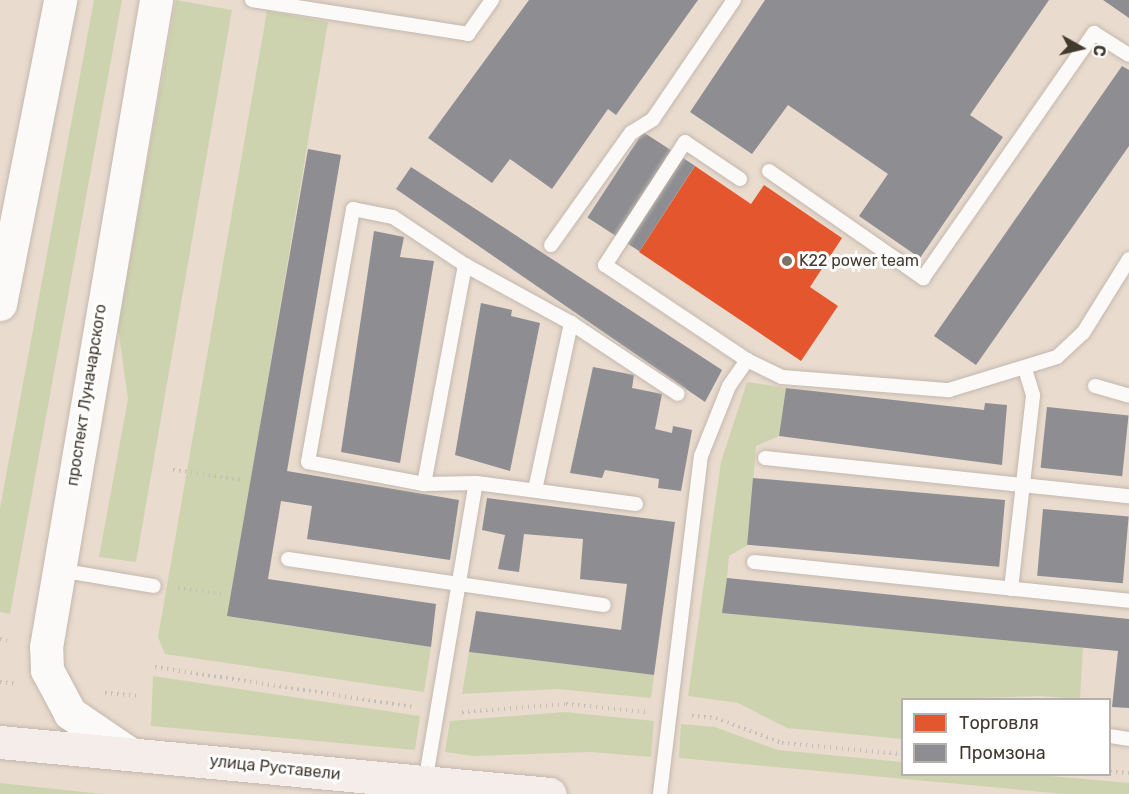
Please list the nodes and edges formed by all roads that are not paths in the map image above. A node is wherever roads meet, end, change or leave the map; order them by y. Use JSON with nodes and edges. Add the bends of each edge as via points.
{"nodes":[{"id":1,"x":60,"y":0,"type":"edge"},
{"id":2,"x":156,"y":0,"type":"edge"},
{"id":3,"x":252,"y":0,"type":"edge"},
{"id":4,"x":492,"y":0,"type":"edge"},
{"id":5,"x":734,"y":0,"type":"edge"},
{"id":6,"x":1129,"y":55,"type":"edge"},
{"id":7,"x":769,"y":171,"type":"dead end"},
{"id":8,"x":740,"y":179,"type":"dead end"},
{"id":9,"x":551,"y":245,"type":"dead end"},
{"id":10,"x":1129,"y":259,"type":"edge"},
{"id":11,"x":465,"y":265,"type":"junction"},
{"id":12,"x":0,"y":304,"type":"edge"},
{"id":13,"x":571,"y":323,"type":"junction"},
{"id":14,"x":747,"y":360,"type":"junction"},
{"id":15,"x":1025,"y":369,"type":"junction"},
{"id":16,"x":1095,"y":386,"type":"dead end"},
{"id":17,"x":678,"y":394,"type":"dead end"},
{"id":18,"x":1129,"y":396,"type":"edge"},
{"id":19,"x":765,"y":458,"type":"dead end"},
{"id":20,"x":476,"y":483,"type":"junction"},
{"id":21,"x":424,"y":484,"type":"junction"},
{"id":22,"x":1023,"y":485,"type":"junction"},
{"id":23,"x":535,"y":490,"type":"junction"},
{"id":24,"x":1129,"y":496,"type":"edge"},
{"id":25,"x":636,"y":504,"type":"dead end"},
{"id":26,"x":288,"y":559,"type":"dead end"},
{"id":27,"x":754,"y":562,"type":"dead end"},
{"id":28,"x":58,"y":570,"type":"junction"},
{"id":29,"x":460,"y":583,"type":"junction"},
{"id":30,"x":154,"y":586,"type":"road end"},
{"id":31,"x":1011,"y":589,"type":"junction"},
{"id":32,"x":1129,"y":601,"type":"edge"},
{"id":33,"x":604,"y":605,"type":"dead end"},
{"id":34,"x":1111,"y":736,"type":"edge"},
{"id":35,"x":1129,"y":739,"type":"edge"},
{"id":36,"x":0,"y":742,"type":"edge"},
{"id":37,"x":130,"y":754,"type":"junction"},
{"id":38,"x":441,"y":788,"type":"edge"},
{"id":39,"x":550,"y":794,"type":"edge"},
{"id":40,"x":660,"y":794,"type":"edge"}],
"edges":[{"from":1,"to":12,"type":"main road"},
{"from":2,"to":28,"type":"main road","name":"проспект Луначарского"},
{"from":3,"to":4,"type":"lane","via":[[468,34]]},
{"from":5,"to":9,"type":"lane","via":[[653,119],[632,133]]},
{"from":6,"to":7,"type":"lane","via":[[1094,33],[923,278]]},
{"from":8,"to":14,"type":"lane","via":[[685,142],[605,265]]},
{"from":10,"to":15,"type":"lane","via":[[1083,333],[1057,357]]},
{"from":11,"to":13,"type":"lane"},
{"from":11,"to":21,"type":"lane"},
{"from":11,"to":21,"type":"lane","via":[[393,217],[353,209],[308,462]]},
{"from":13,"to":17,"type":"lane"},
{"from":13,"to":23,"type":"lane"},
{"from":14,"to":15,"type":"lane","via":[[782,377],[949,390]]},
{"from":14,"to":40,"type":"lane","via":[[729,386],[701,456]]},
{"from":15,"to":22,"type":"lane","via":[[1032,395]]},
{"from":16,"to":18,"type":"lane"},
{"from":19,"to":22,"type":"lane"},
{"from":20,"to":21,"type":"lane"},
{"from":20,"to":23,"type":"lane"},
{"from":20,"to":29,"type":"lane"},
{"from":22,"to":24,"type":"lane"},
{"from":22,"to":31,"type":"lane"},
{"from":23,"to":25,"type":"lane"},
{"from":26,"to":29,"type":"lane"},
{"from":27,"to":31,"type":"lane"},
{"from":28,"to":30,"type":"lane"},
{"from":28,"to":37,"type":"main road","name":"проспект Луначарского","via":[[46,647],[47,670],[70,713]]},
{"from":29,"to":33,"type":"lane"},
{"from":29,"to":38,"type":"lane","via":[[438,711]]},
{"from":31,"to":32,"type":"lane"},
{"from":34,"to":35,"type":"lane"},
{"from":36,"to":37,"type":"main road","name":"улица Руставели"},
{"from":37,"to":38,"type":"main road","name":"улица Руставели"},
{"from":38,"to":39,"type":"main road","name":"улица Руставели"}]}
